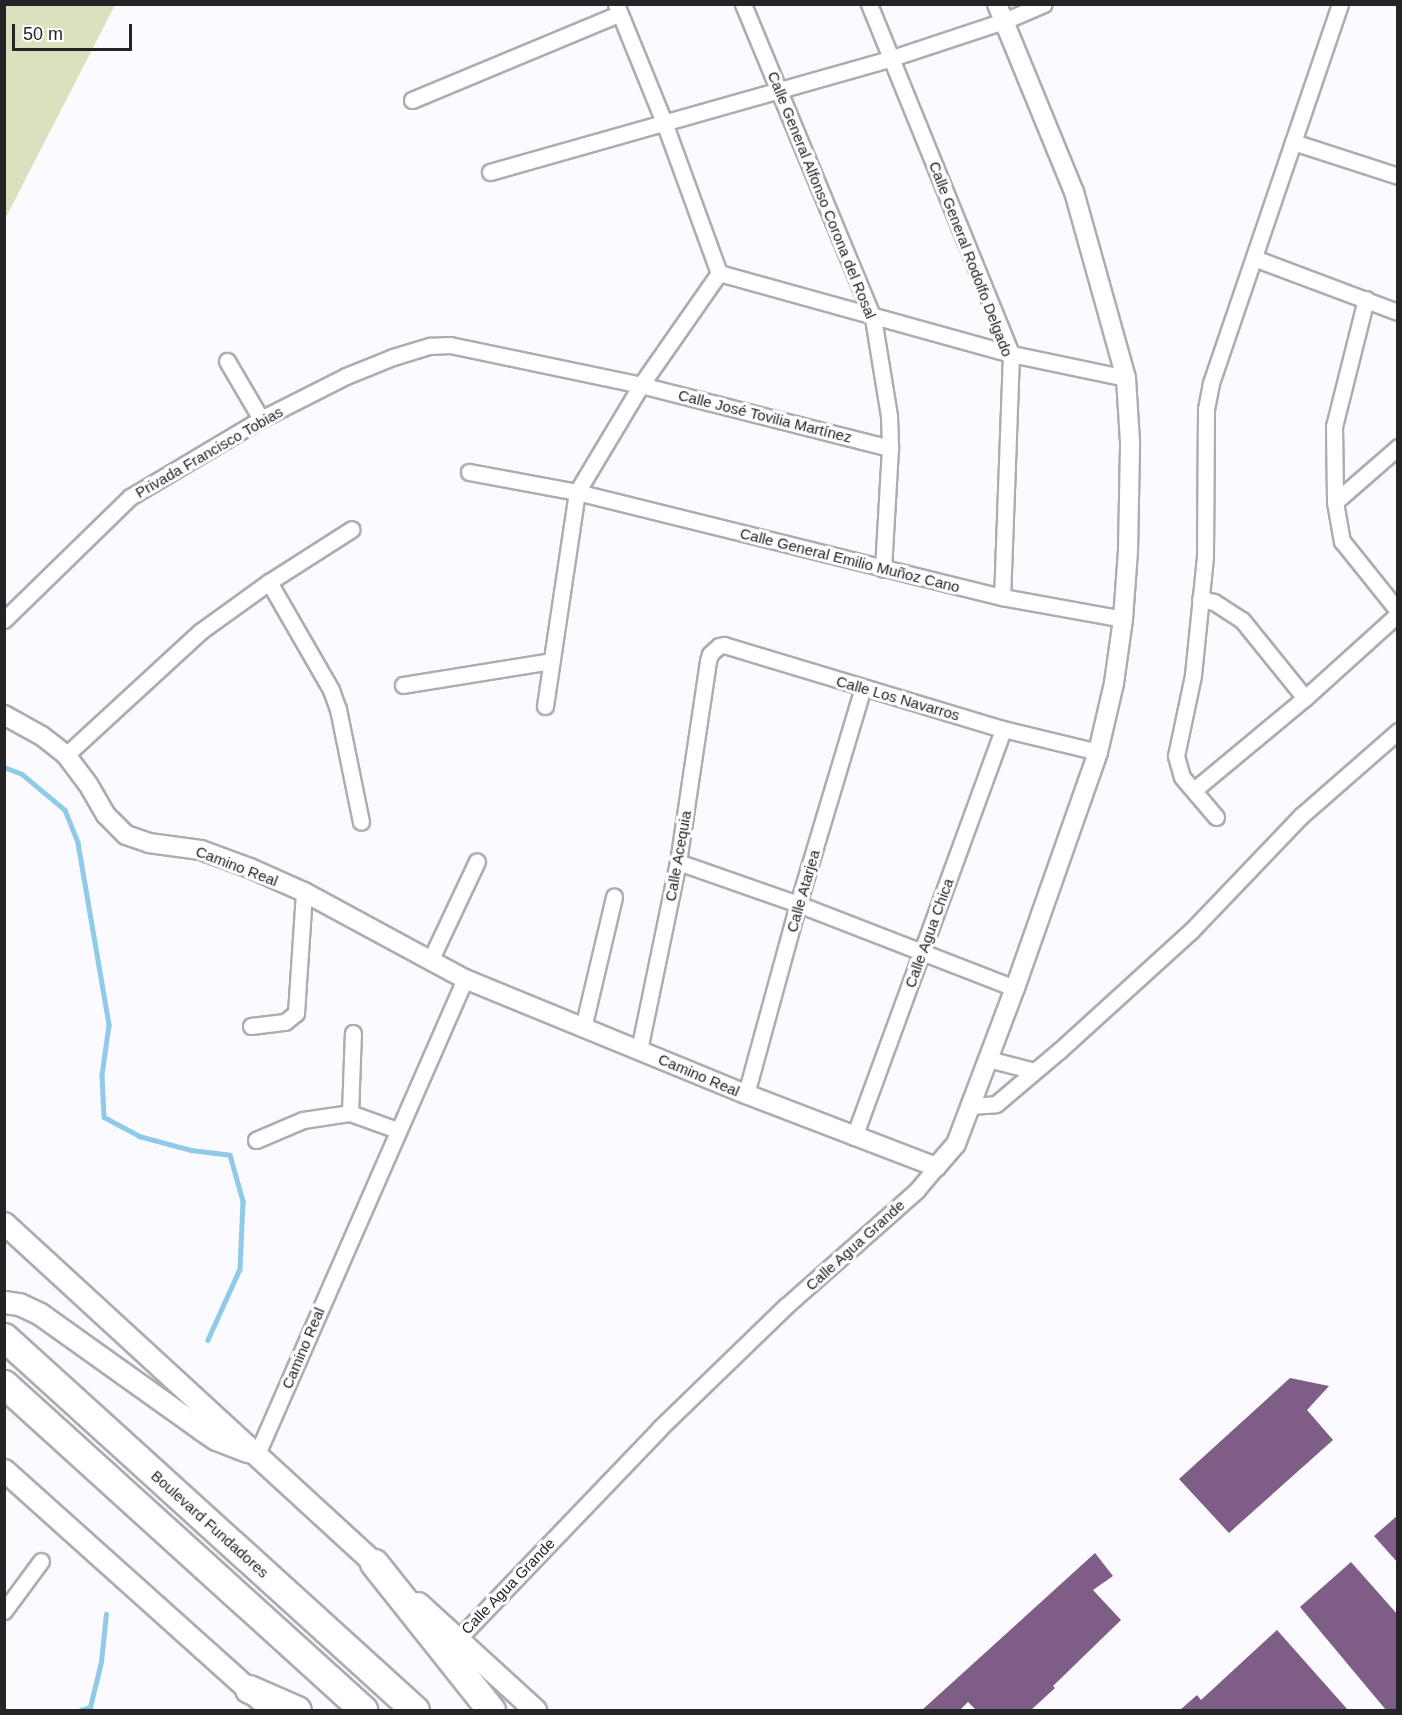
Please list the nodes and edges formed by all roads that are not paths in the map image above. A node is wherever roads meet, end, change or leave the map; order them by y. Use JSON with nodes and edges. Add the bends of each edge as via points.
{"nodes":[{"id":1,"x":743,"y":4,"type":"edge"},
{"id":2,"x":869,"y":4,"type":"edge"},
{"id":3,"x":1044,"y":4,"type":"edge"},
{"id":4,"x":1340,"y":4,"type":"edge"},
{"id":5,"x":618,"y":9,"type":"edge"},
{"id":6,"x":1001,"y":13,"type":"edge"},
{"id":7,"x":892,"y":58,"type":"junction"},
{"id":8,"x":780,"y":90,"type":"junction"},
{"id":9,"x":412,"y":100,"type":"dead end"},
{"id":10,"x":664,"y":122,"type":"junction"},
{"id":11,"x":1293,"y":142,"type":"junction"},
{"id":12,"x":490,"y":172,"type":"dead end"},
{"id":13,"x":1398,"y":176,"type":"edge"},
{"id":14,"x":1254,"y":258,"type":"junction"},
{"id":15,"x":719,"y":273,"type":"junction"},
{"id":16,"x":1366,"y":299,"type":"junction"},
{"id":17,"x":1398,"y":312,"type":"edge"},
{"id":18,"x":873,"y":318,"type":"junction"},
{"id":19,"x":1011,"y":354,"type":"junction"},
{"id":20,"x":228,"y":361,"type":"dead end"},
{"id":21,"x":1126,"y":378,"type":"junction"},
{"id":22,"x":641,"y":385,"type":"junction"},
{"id":23,"x":261,"y":419,"type":"junction"},
{"id":24,"x":1398,"y":447,"type":"edge"},
{"id":25,"x":890,"y":448,"type":"junction"},
{"id":26,"x":469,"y":472,"type":"dead end"},
{"id":27,"x":577,"y":492,"type":"junction"},
{"id":28,"x":1335,"y":502,"type":"junction"},
{"id":29,"x":352,"y":529,"type":"dead end"},
{"id":30,"x":883,"y":569,"type":"junction"},
{"id":31,"x":269,"y":582,"type":"junction"},
{"id":32,"x":1002,"y":597,"type":"junction"},
{"id":33,"x":1200,"y":599,"type":"junction"},
{"id":34,"x":1398,"y":612,"type":"edge"},
{"id":35,"x":1124,"y":619,"type":"junction"},
{"id":36,"x":4,"y":620,"type":"edge"},
{"id":37,"x":551,"y":661,"type":"junction"},
{"id":38,"x":708,"y":661,"type":"joint"},
{"id":39,"x":403,"y":685,"type":"dead end"},
{"id":40,"x":863,"y":688,"type":"junction"},
{"id":41,"x":1305,"y":698,"type":"junction"},
{"id":42,"x":545,"y":706,"type":"dead end"},
{"id":43,"x":4,"y":715,"type":"edge"},
{"id":44,"x":1003,"y":729,"type":"junction"},
{"id":45,"x":1398,"y":731,"type":"edge"},
{"id":46,"x":1098,"y":752,"type":"junction"},
{"id":47,"x":66,"y":755,"type":"junction"},
{"id":48,"x":1194,"y":790,"type":"junction"},
{"id":49,"x":1216,"y":817,"type":"dead end"},
{"id":50,"x":361,"y":822,"type":"dead end"},
{"id":51,"x":477,"y":861,"type":"dead end"},
{"id":52,"x":678,"y":862,"type":"junction"},
{"id":53,"x":304,"y":892,"type":"junction"},
{"id":54,"x":614,"y":897,"type":"dead end"},
{"id":55,"x":798,"y":904,"type":"junction"},
{"id":56,"x":922,"y":951,"type":"junction"},
{"id":57,"x":430,"y":961,"type":"junction"},
{"id":58,"x":465,"y":979,"type":"junction"},
{"id":59,"x":1015,"y":988,"type":"junction"},
{"id":60,"x":251,"y":1026,"type":"dead end"},
{"id":61,"x":583,"y":1028,"type":"junction"},
{"id":62,"x":353,"y":1033,"type":"dead end"},
{"id":63,"x":639,"y":1050,"type":"junction"},
{"id":64,"x":988,"y":1059,"type":"junction"},
{"id":65,"x":1034,"y":1071,"type":"junction"},
{"id":66,"x":746,"y":1094,"type":"junction"},
{"id":67,"x":970,"y":1106,"type":"junction"},
{"id":68,"x":350,"y":1113,"type":"junction"},
{"id":69,"x":398,"y":1130,"type":"junction"},
{"id":70,"x":854,"y":1137,"type":"junction"},
{"id":71,"x":256,"y":1140,"type":"dead end"},
{"id":72,"x":936,"y":1167,"type":"junction"},
{"id":73,"x":4,"y":1223,"type":"edge"},
{"id":74,"x":4,"y":1302,"type":"edge"},
{"id":75,"x":4,"y":1337,"type":"edge"},
{"id":76,"x":4,"y":1384,"type":"edge"},
{"id":77,"x":257,"y":1454,"type":"junction"},
{"id":78,"x":4,"y":1470,"type":"edge"},
{"id":79,"x":41,"y":1561,"type":"dead end"},
{"id":80,"x":374,"y":1563,"type":"junction"},
{"id":81,"x":4,"y":1611,"type":"edge"},
{"id":82,"x":457,"y":1640,"type":"junction"},
{"id":83,"x":249,"y":1689,"type":"junction"},
{"id":84,"x":271,"y":1710,"type":"edge"},
{"id":85,"x":297,"y":1710,"type":"edge"},
{"id":86,"x":363,"y":1710,"type":"edge"},
{"id":87,"x":415,"y":1710,"type":"edge"},
{"id":88,"x":490,"y":1710,"type":"edge"},
{"id":89,"x":535,"y":1710,"type":"edge"}],
"edges":[{"from":1,"to":8,"type":"street","name":"Calle General Alfonso Corona del Rosal"},
{"from":2,"to":7,"type":"street","name":"Calle General Rodolfo Delgado"},
{"from":3,"to":6,"type":"street"},
{"from":4,"to":11,"type":"street"},
{"from":5,"to":9,"type":"street"},
{"from":5,"to":10,"type":"street"},
{"from":6,"to":7,"type":"street"},
{"from":6,"to":21,"type":"street","name":"Calle Agua Grande","via":[[1074,192]]},
{"from":7,"to":8,"type":"street"},
{"from":7,"to":19,"type":"street","name":"Calle General Rodolfo Delgado"},
{"from":8,"to":10,"type":"street"},
{"from":8,"to":18,"type":"street","name":"Calle General Alfonso Corona del Rosal"},
{"from":10,"to":12,"type":"street"},
{"from":10,"to":15,"type":"street"},
{"from":11,"to":13,"type":"street"},
{"from":11,"to":14,"type":"street"},
{"from":14,"to":16,"type":"street"},
{"from":14,"to":33,"type":"street","via":[[1211,382],[1206,409],[1205,556]]},
{"from":15,"to":18,"type":"street"},
{"from":15,"to":22,"type":"street"},
{"from":16,"to":17,"type":"street"},
{"from":16,"to":28,"type":"street","via":[[1334,426]]},
{"from":18,"to":19,"type":"street"},
{"from":18,"to":25,"type":"street","name":"Calle General Alfonso Corona del Rosal","via":[[889,416]]},
{"from":19,"to":21,"type":"street"},
{"from":19,"to":32,"type":"street","name":"Calle General Rodolfo Delgado"},
{"from":20,"to":23,"type":"street"},
{"from":21,"to":35,"type":"street","name":"Calle Agua Grande","via":[[1130,442]]},
{"from":22,"to":23,"type":"street","name":"Privada Francisco Tobias","via":[[450,345],[430,346],[346,376]]},
{"from":22,"to":25,"type":"street","name":"Calle José Tovilia Martínez"},
{"from":22,"to":27,"type":"street"},
{"from":23,"to":36,"type":"street","name":"Privada Francisco Tobias","via":[[119,506]]},
{"from":24,"to":28,"type":"street"},
{"from":25,"to":30,"type":"street","name":"Calle General Alfonso Corona del Rosal"},
{"from":26,"to":27,"type":"street","name":"Calle General Emilio Muñoz Cano"},
{"from":27,"to":30,"type":"street","name":"Calle General Emilio Muñoz Cano"},
{"from":27,"to":37,"type":"street"},
{"from":28,"to":34,"type":"street","via":[[1341,538]]},
{"from":29,"to":31,"type":"street"},
{"from":30,"to":32,"type":"street","name":"Calle General Emilio Muñoz Cano"},
{"from":31,"to":47,"type":"street","via":[[201,632]]},
{"from":31,"to":50,"type":"street","via":[[331,690]]},
{"from":32,"to":35,"type":"street","name":"Calle General Emilio Muñoz Cano"},
{"from":33,"to":41,"type":"street","via":[[1214,602],[1242,620]]},
{"from":33,"to":48,"type":"street","via":[[1193,675],[1176,756],[1182,777]]},
{"from":34,"to":41,"type":"street"},
{"from":35,"to":46,"type":"street","name":"Calle Agua Grande"},
{"from":37,"to":39,"type":"street"},
{"from":37,"to":42,"type":"street"},
{"from":38,"to":40,"type":"street","name":"Calle Los Navarros","via":[[714,650],[724,645]]},
{"from":38,"to":52,"type":"street","name":"Calle Acequia"},
{"from":40,"to":44,"type":"street","name":"Calle Los Navarros"},
{"from":40,"to":55,"type":"street","name":"Calle Atarjea"},
{"from":41,"to":48,"type":"street"},
{"from":43,"to":47,"type":"street","name":"Camino Real"},
{"from":44,"to":46,"type":"street","name":"Calle Los Navarros"},
{"from":44,"to":56,"type":"street","name":"Calle Agua Chica"},
{"from":45,"to":65,"type":"street","via":[[1301,816],[1191,931]]},
{"from":46,"to":59,"type":"street","name":"Calle Agua Grande"},
{"from":47,"to":53,"type":"street","name":"Camino Real","via":[[106,815],[126,836],[201,850]]},
{"from":48,"to":49,"type":"street"},
{"from":51,"to":57,"type":"street"},
{"from":52,"to":55,"type":"street"},
{"from":52,"to":63,"type":"street","name":"Calle Acequia"},
{"from":53,"to":57,"type":"street","name":"Camino Real"},
{"from":53,"to":60,"type":"street","via":[[296,1013],[285,1022]]},
{"from":54,"to":61,"type":"street"},
{"from":55,"to":56,"type":"street"},
{"from":55,"to":66,"type":"street","name":"Calle Atarjea"},
{"from":56,"to":59,"type":"street"},
{"from":56,"to":70,"type":"street","name":"Calle Agua Chica"},
{"from":57,"to":58,"type":"street","name":"Camino Real"},
{"from":58,"to":61,"type":"street","name":"Camino Real"},
{"from":58,"to":69,"type":"street","name":"Camino Real"},
{"from":59,"to":64,"type":"street","name":"Calle Agua Grande"},
{"from":61,"to":63,"type":"street","name":"Camino Real"},
{"from":62,"to":68,"type":"street"},
{"from":63,"to":66,"type":"street","name":"Camino Real"},
{"from":64,"to":65,"type":"street"},
{"from":64,"to":67,"type":"street","name":"Calle Agua Grande"},
{"from":65,"to":67,"type":"street","via":[[996,1104]]},
{"from":66,"to":70,"type":"street","name":"Camino Real"},
{"from":67,"to":72,"type":"street","name":"Calle Agua Grande","via":[[956,1144]]},
{"from":68,"to":69,"type":"street"},
{"from":68,"to":71,"type":"street","via":[[303,1120]]},
{"from":69,"to":77,"type":"street","name":"Camino Real"},
{"from":70,"to":72,"type":"street","name":"Camino Real"},
{"from":72,"to":82,"type":"street","name":"Calle Agua Grande","via":[[917,1190],[786,1306],[675,1413]]},
{"from":73,"to":77,"type":"main road"},
{"from":74,"to":77,"type":"main road","via":[[40,1314],[201,1430]]},
{"from":75,"to":87,"type":"highway","name":"Boulevard Fundadores"},
{"from":76,"to":86,"type":"highway"},
{"from":77,"to":80,"type":"main road"},
{"from":78,"to":83,"type":"main road"},
{"from":79,"to":81,"type":"street"},
{"from":80,"to":82,"type":"main road"},
{"from":80,"to":88,"type":"highway"},
{"from":82,"to":89,"type":"main road"},
{"from":83,"to":84,"type":"main road"},
{"from":83,"to":85,"type":"highway"}]}
